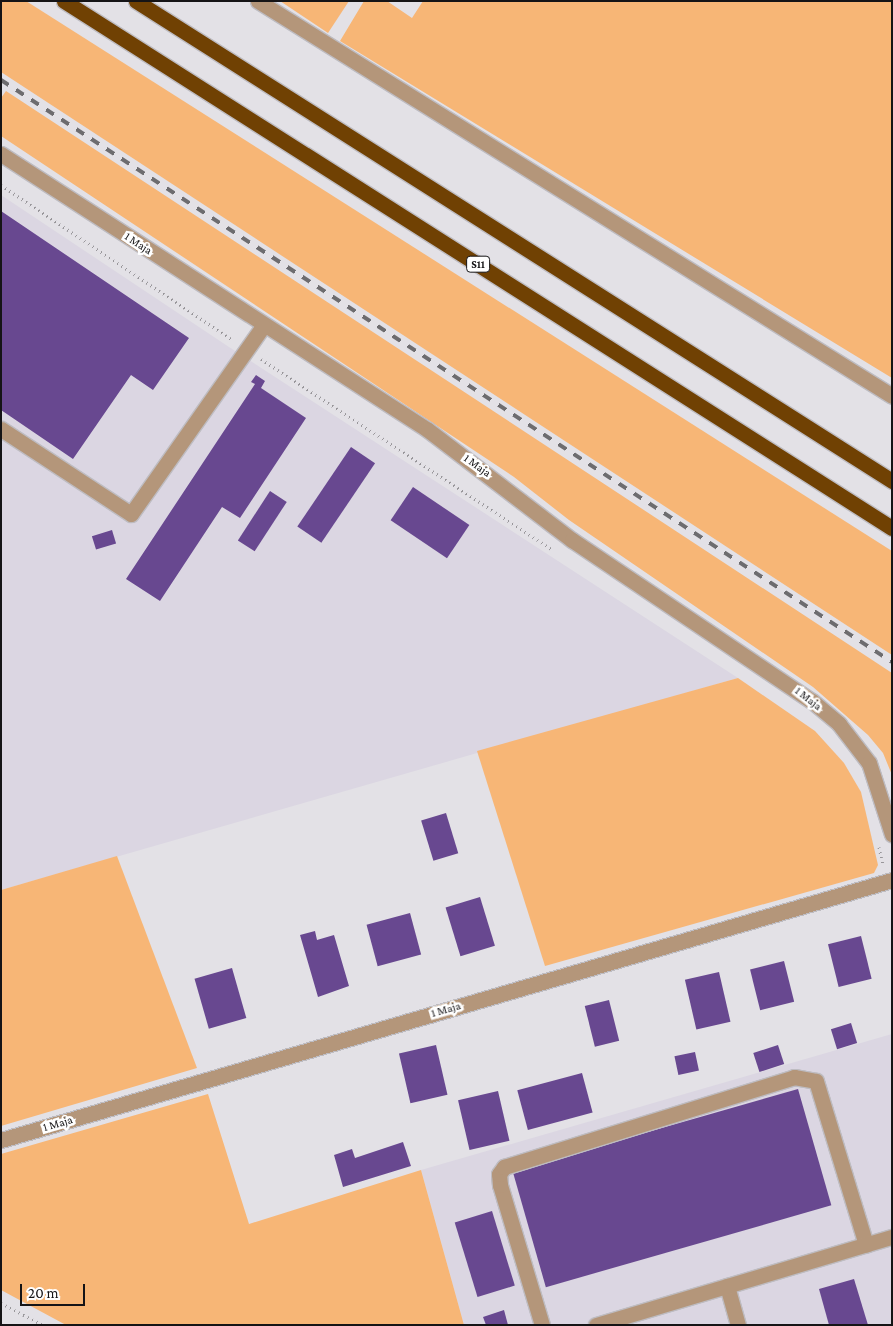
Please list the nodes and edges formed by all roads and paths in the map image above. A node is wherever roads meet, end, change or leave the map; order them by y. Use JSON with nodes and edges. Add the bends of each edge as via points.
{"nodes":[{"id":1,"x":64,"y":1,"type":"edge"},
{"id":2,"x":136,"y":1,"type":"edge"},
{"id":3,"x":258,"y":1,"type":"edge"},
{"id":4,"x":1,"y":154,"type":"edge"},
{"id":5,"x":263,"y":326,"type":"junction"},
{"id":6,"x":892,"y":396,"type":"edge"},
{"id":7,"x":1,"y":429,"type":"edge"},
{"id":8,"x":892,"y":481,"type":"edge"},
{"id":9,"x":499,"y":513,"type":"dead end"},
{"id":10,"x":892,"y":528,"type":"edge"},
{"id":11,"x":554,"y":551,"type":"dead end"},
{"id":12,"x":892,"y":834,"type":"edge"},
{"id":13,"x":876,"y":836,"type":"dead end"},
{"id":14,"x":889,"y":880,"type":"edge"},
{"id":15,"x":1,"y":1140,"type":"edge"},
{"id":16,"x":892,"y":1237,"type":"edge"},
{"id":17,"x":866,"y":1245,"type":"junction"},
{"id":18,"x":727,"y":1286,"type":"junction"},
{"id":19,"x":1,"y":1303,"type":"edge"},
{"id":20,"x":43,"y":1325,"type":"edge"},
{"id":21,"x":542,"y":1325,"type":"edge"},
{"id":22,"x":596,"y":1325,"type":"edge"},
{"id":23,"x":738,"y":1325,"type":"edge"}],
"edges":[{"from":1,"to":10,"type":"highway","number":"S11"},
{"from":2,"to":8,"type":"highway"},
{"from":3,"to":6,"type":"street"},
{"from":4,"to":5,"type":"street","name":"1 Maja"},
{"from":5,"to":7,"type":"street","via":[[131,514]]},
{"from":5,"to":12,"type":"street","name":"1 Maja","via":[[428,430],[572,540],[812,701],[839,724],[869,763]]},
{"from":9,"to":11,"type":"path"},
{"from":13,"to":14,"type":"path"},
{"from":14,"to":15,"type":"street","name":"1 Maja"},
{"from":16,"to":17,"type":"street"},
{"from":17,"to":18,"type":"street"},
{"from":17,"to":21,"type":"street","via":[[816,1081],[794,1077],[504,1167],[498,1174],[500,1185]]},
{"from":18,"to":22,"type":"street"},
{"from":18,"to":23,"type":"street"},
{"from":19,"to":20,"type":"path"}]}
